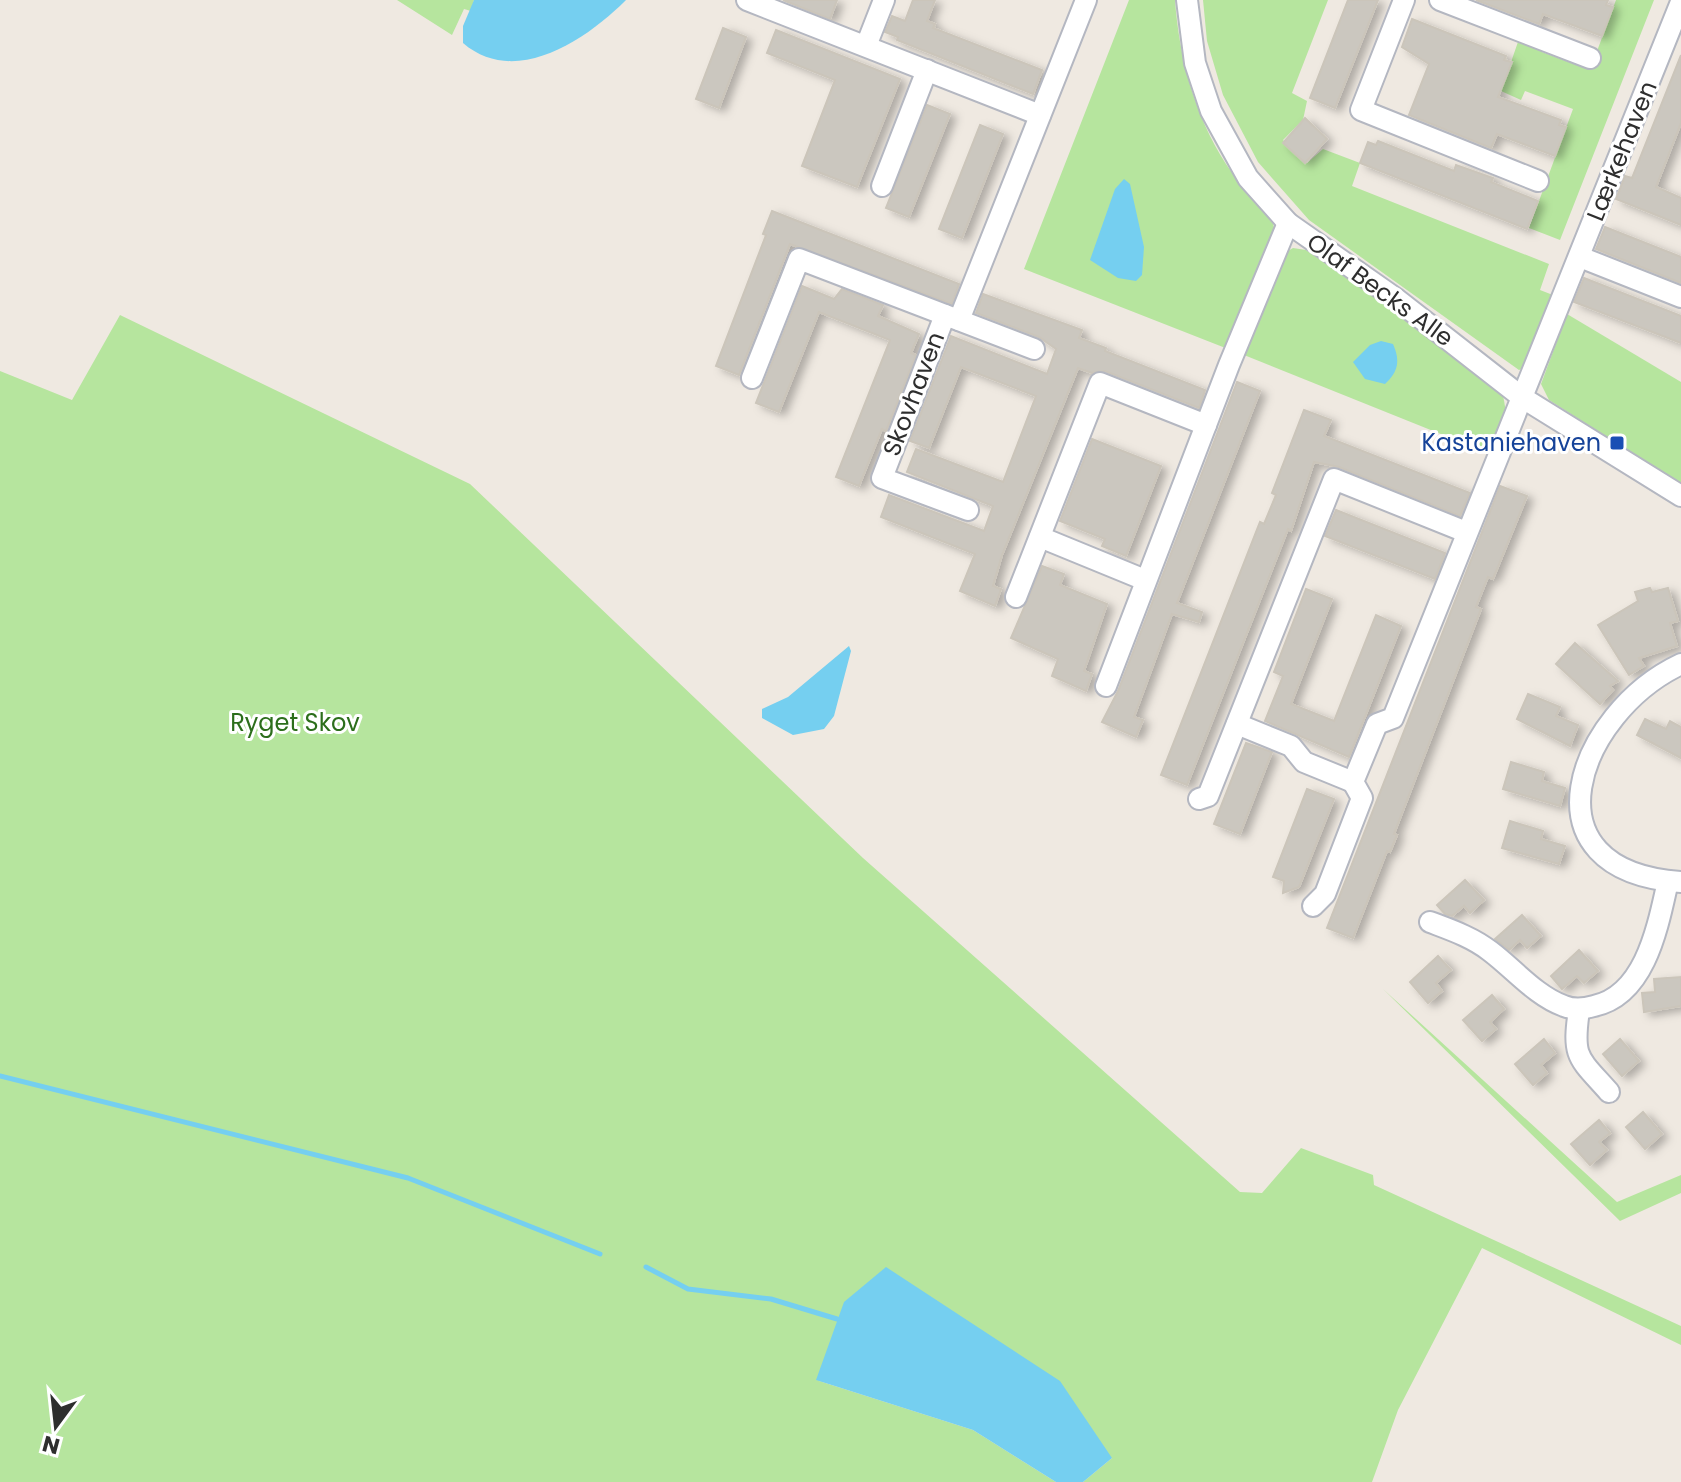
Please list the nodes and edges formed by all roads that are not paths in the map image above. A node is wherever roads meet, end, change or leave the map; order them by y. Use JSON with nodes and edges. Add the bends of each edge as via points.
{"nodes":[{"id":1,"x":747,"y":0,"type":"edge"},
{"id":2,"x":884,"y":0,"type":"edge"},
{"id":3,"x":1086,"y":0,"type":"edge"},
{"id":4,"x":1187,"y":0,"type":"edge"},
{"id":5,"x":1404,"y":0,"type":"edge"},
{"id":6,"x":1440,"y":0,"type":"edge"},
{"id":7,"x":1681,"y":2,"type":"edge"},
{"id":8,"x":866,"y":46,"type":"junction"},
{"id":9,"x":1672,"y":49,"type":"edge"},
{"id":10,"x":1590,"y":58,"type":"dead end"},
{"id":11,"x":927,"y":70,"type":"junction"},
{"id":12,"x":1040,"y":115,"type":"junction"},
{"id":13,"x":1538,"y":181,"type":"dead end"},
{"id":14,"x":882,"y":186,"type":"dead end"},
{"id":15,"x":1288,"y":223,"type":"junction"},
{"id":16,"x":1580,"y":257,"type":"junction"},
{"id":17,"x":1681,"y":297,"type":"edge"},
{"id":18,"x":952,"y":318,"type":"junction"},
{"id":19,"x":1034,"y":349,"type":"dead end"},
{"id":20,"x":752,"y":378,"type":"dead end"},
{"id":21,"x":1523,"y":398,"type":"junction"},
{"id":22,"x":1206,"y":425,"type":"junction"},
{"id":23,"x":1681,"y":496,"type":"edge"},
{"id":24,"x":968,"y":510,"type":"dead end"},
{"id":25,"x":1466,"y":532,"type":"junction"},
{"id":26,"x":1040,"y":537,"type":"junction"},
{"id":27,"x":1145,"y":580,"type":"junction"},
{"id":28,"x":1016,"y":597,"type":"dead end"},
{"id":29,"x":1681,"y":664,"type":"edge"},
{"id":30,"x":1106,"y":686,"type":"dead end"},
{"id":31,"x":1237,"y":724,"type":"junction"},
{"id":32,"x":1353,"y":782,"type":"junction"},
{"id":33,"x":1199,"y":799,"type":"dead end"},
{"id":34,"x":1674,"y":882,"type":"edge"},
{"id":35,"x":1313,"y":906,"type":"dead end"},
{"id":36,"x":1430,"y":922,"type":"dead end"},
{"id":37,"x":1579,"y":1010,"type":"junction"},
{"id":38,"x":1609,"y":1092,"type":"dead end"}],
"edges":[{"from":1,"to":8,"type":"street"},
{"from":2,"to":8,"type":"street"},
{"from":3,"to":12,"type":"street","name":"Skovhaven"},
{"from":4,"to":15,"type":"street","name":"Olaf Becks Alle","via":[[1195,63],[1211,111],[1248,178]]},
{"from":5,"to":13,"type":"street","via":[[1361,110]]},
{"from":6,"to":10,"type":"street"},
{"from":7,"to":9,"type":"street","name":"Lærkehaven"},
{"from":8,"to":11,"type":"street"},
{"from":9,"to":16,"type":"street","name":"Lærkehaven"},
{"from":11,"to":12,"type":"street"},
{"from":11,"to":14,"type":"street"},
{"from":12,"to":18,"type":"street","name":"Skovhaven"},
{"from":15,"to":21,"type":"street","name":"Olaf Becks Alle"},
{"from":15,"to":22,"type":"street"},
{"from":16,"to":17,"type":"street"},
{"from":16,"to":21,"type":"street","name":"Lærkehaven"},
{"from":18,"to":19,"type":"street","name":"Skovhaven"},
{"from":18,"to":20,"type":"street","name":"Skovhaven","via":[[799,259]]},
{"from":18,"to":24,"type":"street","name":"Skovhaven","via":[[882,478]]},
{"from":21,"to":23,"type":"street","name":"Olaf Becks Alle"},
{"from":21,"to":25,"type":"street"},
{"from":22,"to":26,"type":"street","via":[[1100,383]]},
{"from":22,"to":27,"type":"street"},
{"from":25,"to":31,"type":"street","via":[[1334,479]]},
{"from":25,"to":32,"type":"street","via":[[1393,718],[1377,724]]},
{"from":26,"to":27,"type":"street"},
{"from":26,"to":28,"type":"street"},
{"from":27,"to":30,"type":"street"},
{"from":29,"to":34,"type":"street","via":[[1630,702],[1595,744],[1578,793],[1588,836],[1603,854],[1620,868]]},
{"from":31,"to":32,"type":"street","via":[[1291,746],[1304,762]]},
{"from":31,"to":33,"type":"street","via":[[1208,796]]},
{"from":32,"to":35,"type":"street","via":[[1362,798],[1325,894]]},
{"from":34,"to":37,"type":"street","via":[[1641,967],[1604,1004]]},
{"from":36,"to":37,"type":"street","via":[[1466,936],[1535,988]]},
{"from":37,"to":38,"type":"street","via":[[1577,1056]]}]}
